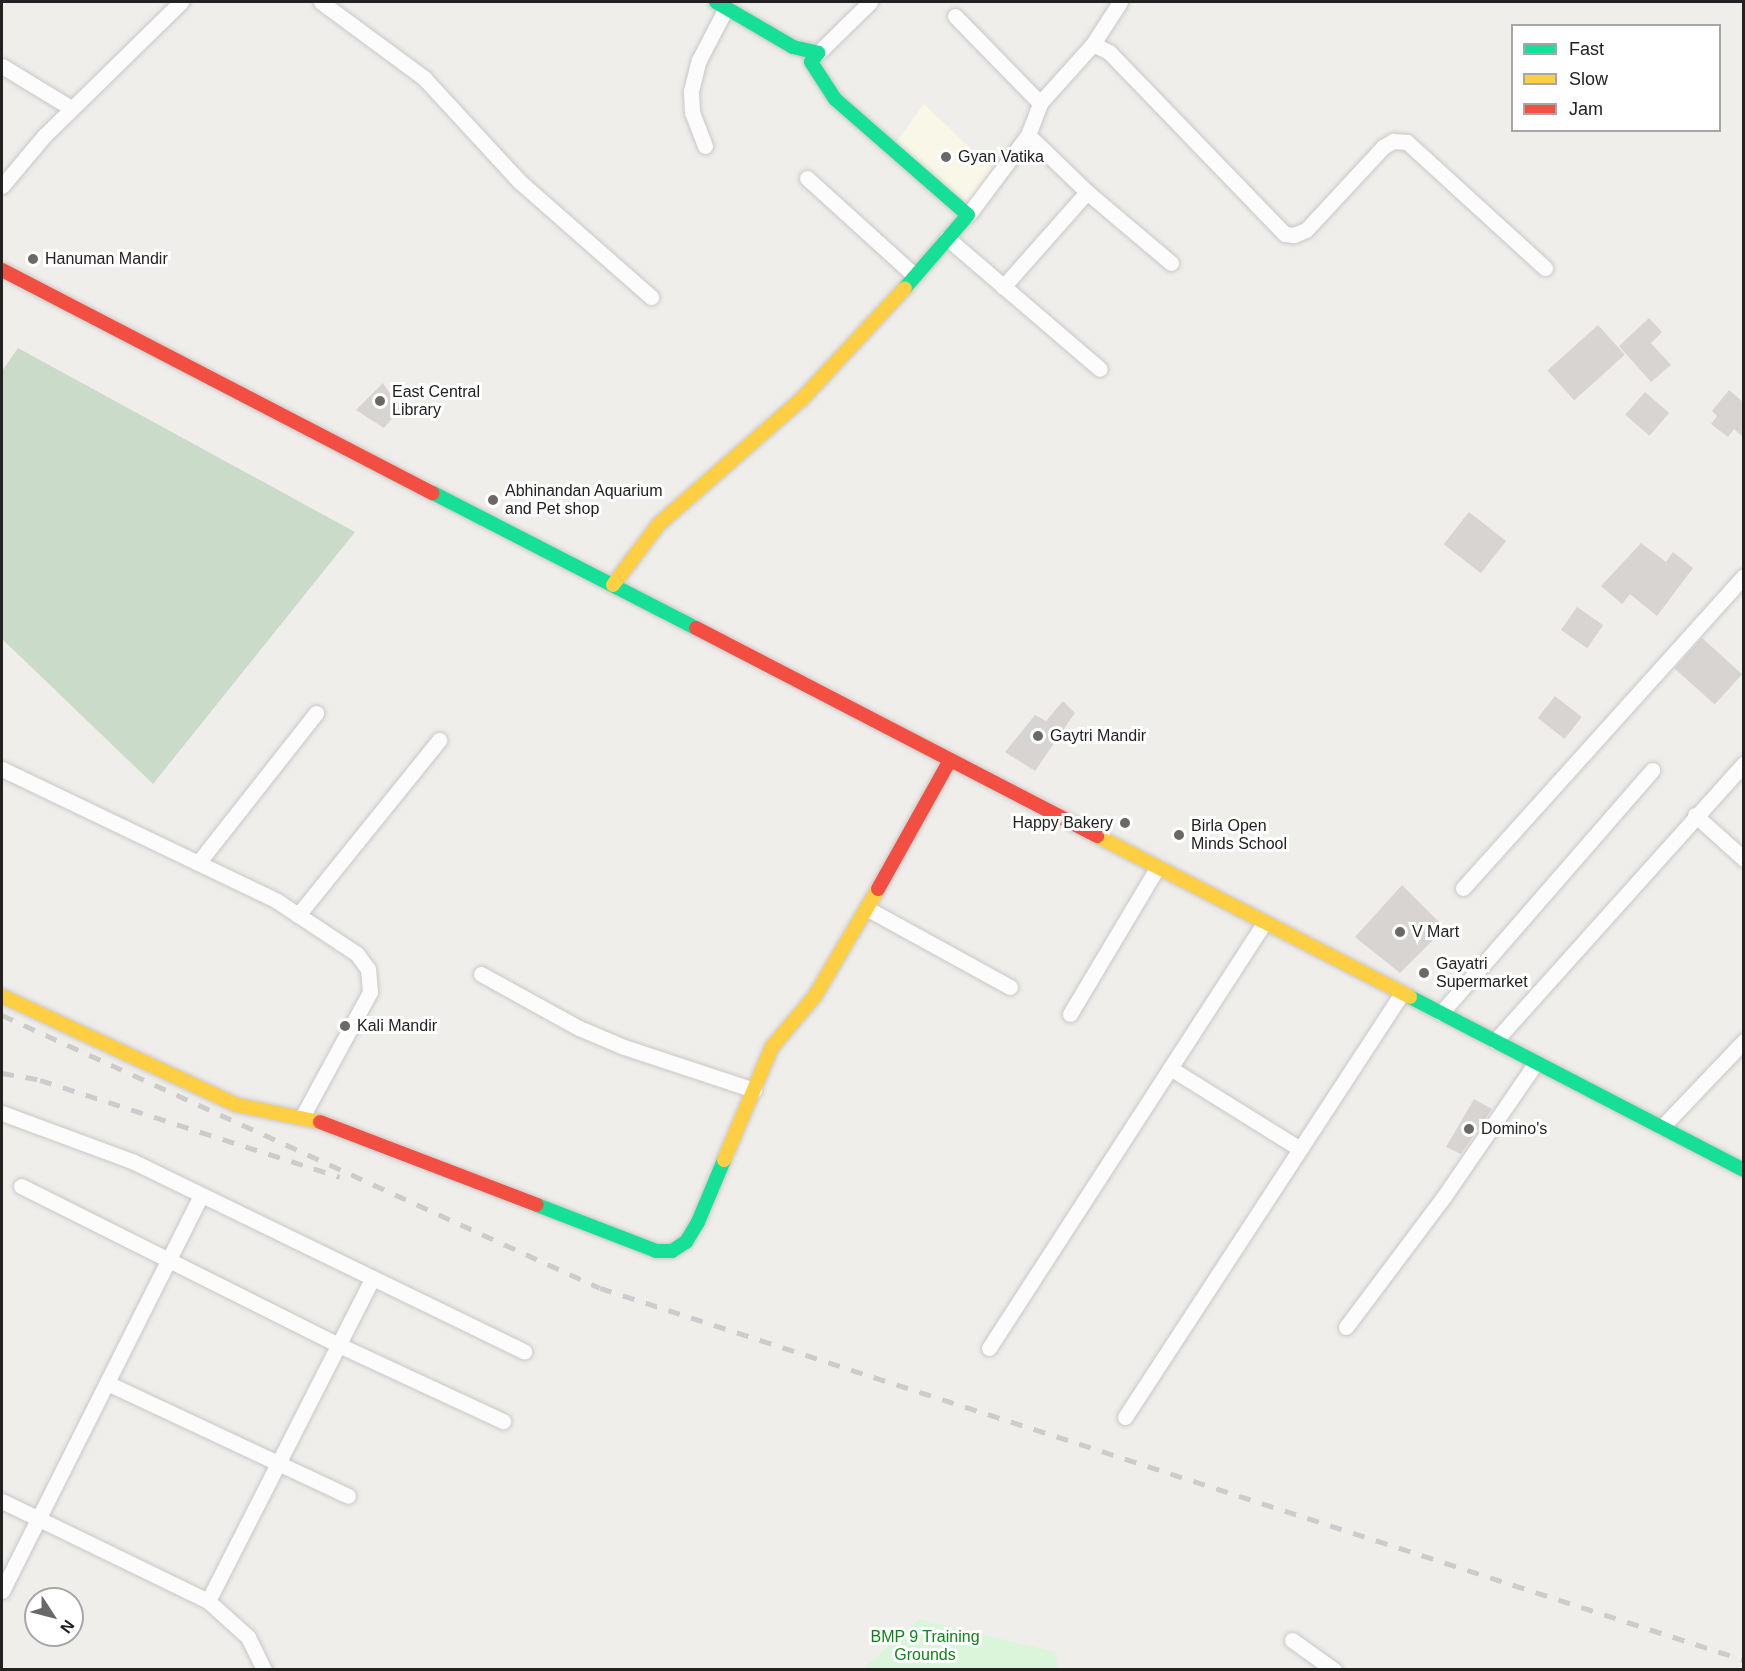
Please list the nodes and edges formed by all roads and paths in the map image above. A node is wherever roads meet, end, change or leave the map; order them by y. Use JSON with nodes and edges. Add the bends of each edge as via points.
{"nodes":[{"id":1,"x":181,"y":2,"type":"edge"},
{"id":2,"x":321,"y":2,"type":"edge"},
{"id":3,"x":870,"y":2,"type":"edge"},
{"id":4,"x":1120,"y":2,"type":"edge"},
{"id":5,"x":721,"y":6,"type":"edge"},
{"id":6,"x":955,"y":16,"type":"dead end"},
{"id":7,"x":1093,"y":44,"type":"junction"},
{"id":8,"x":818,"y":53,"type":"junction"},
{"id":9,"x":2,"y":66,"type":"edge"},
{"id":10,"x":1040,"y":104,"type":"junction"},
{"id":11,"x":71,"y":108,"type":"junction"},
{"id":12,"x":1028,"y":135,"type":"junction"},
{"id":13,"x":705,"y":146,"type":"dead end"},
{"id":14,"x":807,"y":178,"type":"dead end"},
{"id":15,"x":2,"y":186,"type":"edge"},
{"id":16,"x":1086,"y":192,"type":"junction"},
{"id":17,"x":968,"y":215,"type":"junction"},
{"id":18,"x":947,"y":238,"type":"junction"},
{"id":19,"x":1171,"y":263,"type":"dead end"},
{"id":20,"x":1545,"y":268,"type":"dead end"},
{"id":21,"x":2,"y":270,"type":"edge"},
{"id":22,"x":913,"y":273,"type":"junction"},
{"id":23,"x":1003,"y":287,"type":"junction"},
{"id":24,"x":651,"y":297,"type":"dead end"},
{"id":25,"x":1100,"y":369,"type":"dead end"},
{"id":26,"x":1743,"y":576,"type":"edge"},
{"id":27,"x":614,"y":585,"type":"junction"},
{"id":28,"x":316,"y":712,"type":"dead end"},
{"id":29,"x":439,"y":740,"type":"dead end"},
{"id":30,"x":949,"y":762,"type":"junction"},
{"id":31,"x":1743,"y":763,"type":"edge"},
{"id":32,"x":2,"y":770,"type":"edge"},
{"id":33,"x":1652,"y":770,"type":"dead end"},
{"id":34,"x":1695,"y":815,"type":"junction"},
{"id":35,"x":1743,"y":859,"type":"edge"},
{"id":36,"x":198,"y":863,"type":"junction"},
{"id":37,"x":1158,"y":868,"type":"junction"},
{"id":38,"x":1463,"y":888,"type":"dead end"},
{"id":39,"x":868,"y":909,"type":"junction"},
{"id":40,"x":298,"y":915,"type":"junction"},
{"id":41,"x":1264,"y":923,"type":"junction"},
{"id":42,"x":481,"y":974,"type":"dead end"},
{"id":43,"x":1010,"y":987,"type":"dead end"},
{"id":44,"x":1402,"y":993,"type":"junction"},
{"id":45,"x":2,"y":996,"type":"edge"},
{"id":46,"x":1441,"y":1013,"type":"junction"},
{"id":47,"x":1070,"y":1014,"type":"dead end"},
{"id":48,"x":1495,"y":1041,"type":"junction"},
{"id":49,"x":1743,"y":1041,"type":"edge"},
{"id":50,"x":1535,"y":1064,"type":"junction"},
{"id":51,"x":1170,"y":1068,"type":"junction"},
{"id":52,"x":754,"y":1090,"type":"junction"},
{"id":53,"x":2,"y":1113,"type":"edge"},
{"id":54,"x":302,"y":1117,"type":"junction"},
{"id":55,"x":1662,"y":1127,"type":"junction"},
{"id":56,"x":1300,"y":1149,"type":"junction"},
{"id":57,"x":1743,"y":1170,"type":"edge"},
{"id":58,"x":21,"y":1186,"type":"dead end"},
{"id":59,"x":201,"y":1195,"type":"junction"},
{"id":60,"x":170,"y":1259,"type":"junction"},
{"id":61,"x":372,"y":1279,"type":"junction"},
{"id":62,"x":1346,"y":1327,"type":"dead end"},
{"id":63,"x":339,"y":1345,"type":"junction"},
{"id":64,"x":989,"y":1348,"type":"dead end"},
{"id":65,"x":524,"y":1351,"type":"dead end"},
{"id":66,"x":107,"y":1383,"type":"junction"},
{"id":67,"x":1125,"y":1417,"type":"dead end"},
{"id":68,"x":502,"y":1421,"type":"dead end"},
{"id":69,"x":277,"y":1465,"type":"junction"},
{"id":70,"x":348,"y":1496,"type":"dead end"},
{"id":71,"x":2,"y":1501,"type":"edge"},
{"id":72,"x":38,"y":1519,"type":"junction"},
{"id":73,"x":2,"y":1591,"type":"edge"},
{"id":74,"x":208,"y":1601,"type":"junction"},
{"id":75,"x":1292,"y":1640,"type":"dead end"},
{"id":76,"x":263,"y":1667,"type":"edge"},
{"id":77,"x":1334,"y":1670,"type":"edge"}],
"edges":[{"from":1,"to":11,"type":"street"},
{"from":2,"to":24,"type":"street","via":[[424,78],[519,181]]},
{"from":3,"to":8,"type":"street"},
{"from":4,"to":7,"type":"street"},
{"from":5,"to":8,"type":"street","via":[[793,47]]},
{"from":5,"to":13,"type":"street","via":[[691,91],[692,112]]},
{"from":6,"to":10,"type":"street"},
{"from":7,"to":10,"type":"street"},
{"from":7,"to":20,"type":"street","via":[[1109,52],[1285,234],[1306,230],[1383,147],[1394,141],[1407,142]]},
{"from":8,"to":17,"type":"street","via":[[811,62],[835,99]]},
{"from":9,"to":11,"type":"street"},
{"from":10,"to":12,"type":"street"},
{"from":11,"to":15,"type":"street"},
{"from":12,"to":16,"type":"street"},
{"from":12,"to":17,"type":"street"},
{"from":14,"to":22,"type":"street"},
{"from":16,"to":19,"type":"street"},
{"from":16,"to":23,"type":"street"},
{"from":17,"to":18,"type":"street"},
{"from":18,"to":22,"type":"street"},
{"from":18,"to":23,"type":"street"},
{"from":21,"to":27,"type":"street","via":[[240,396]]},
{"from":22,"to":27,"type":"street","via":[[850,351],[802,399],[659,524]]},
{"from":23,"to":25,"type":"street"},
{"from":26,"to":38,"type":"street"},
{"from":27,"to":30,"type":"street"},
{"from":28,"to":36,"type":"street"},
{"from":29,"to":40,"type":"street"},
{"from":30,"to":37,"type":"street"},
{"from":30,"to":39,"type":"street"},
{"from":31,"to":34,"type":"street"},
{"from":32,"to":36,"type":"street"},
{"from":33,"to":46,"type":"street"},
{"from":34,"to":35,"type":"street"},
{"from":34,"to":48,"type":"street"},
{"from":36,"to":40,"type":"street"},
{"from":37,"to":41,"type":"street"},
{"from":37,"to":47,"type":"street"},
{"from":39,"to":43,"type":"street"},
{"from":39,"to":52,"type":"street","via":[[815,996],[781,1033]]},
{"from":40,"to":54,"type":"street","via":[[357,954],[371,980],[362,1008]]},
{"from":41,"to":44,"type":"street"},
{"from":41,"to":51,"type":"street"},
{"from":42,"to":52,"type":"street","via":[[624,1047]]},
{"from":44,"to":46,"type":"street"},
{"from":44,"to":56,"type":"street"},
{"from":45,"to":54,"type":"street","via":[[237,1105],[262,1113]]},
{"from":46,"to":48,"type":"street"},
{"from":48,"to":50,"type":"street"},
{"from":49,"to":55,"type":"street"},
{"from":50,"to":55,"type":"street"},
{"from":50,"to":62,"type":"street","via":[[1445,1195]]},
{"from":51,"to":56,"type":"street"},
{"from":51,"to":64,"type":"street"},
{"from":52,"to":54,"type":"street","via":[[698,1222],[686,1242],[672,1251],[656,1251]]},
{"from":53,"to":59,"type":"street","via":[[132,1161]]},
{"from":55,"to":57,"type":"street"},
{"from":56,"to":67,"type":"street"},
{"from":58,"to":60,"type":"street"},
{"from":59,"to":60,"type":"street"},
{"from":59,"to":61,"type":"street"},
{"from":60,"to":63,"type":"street"},
{"from":60,"to":66,"type":"street"},
{"from":61,"to":63,"type":"street"},
{"from":61,"to":65,"type":"street"},
{"from":63,"to":68,"type":"street"},
{"from":63,"to":69,"type":"street"},
{"from":66,"to":69,"type":"street"},
{"from":66,"to":72,"type":"street"},
{"from":69,"to":70,"type":"street"},
{"from":69,"to":74,"type":"street"},
{"from":71,"to":72,"type":"street"},
{"from":72,"to":73,"type":"street"},
{"from":72,"to":74,"type":"street"},
{"from":74,"to":76,"type":"street","via":[[248,1637]]},
{"from":75,"to":77,"type":"street"}]}
